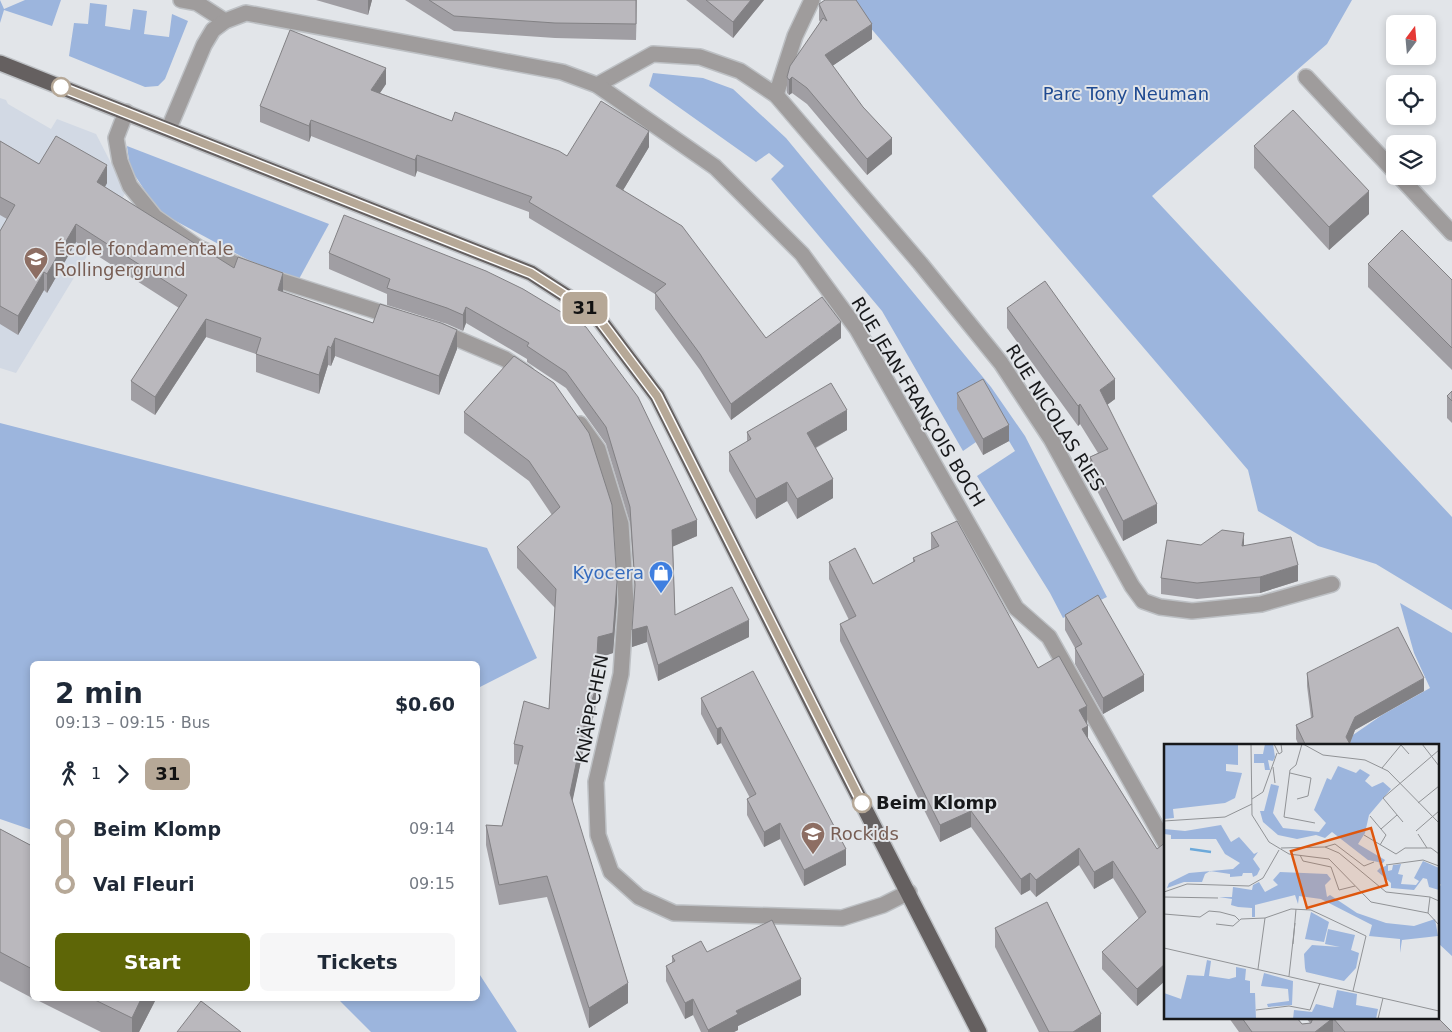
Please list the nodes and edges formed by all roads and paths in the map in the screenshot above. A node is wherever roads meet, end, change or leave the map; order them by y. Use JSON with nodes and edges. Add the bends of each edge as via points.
{"nodes":[{"id":1,"x":180,"y":0,"type":"edge"},
{"id":2,"x":812,"y":0,"type":"edge"},
{"id":3,"x":225,"y":21,"type":"junction"},
{"id":4,"x":0,"y":63,"type":"edge"},
{"id":5,"x":1306,"y":77,"type":"dead end"},
{"id":6,"x":597,"y":85,"type":"junction"},
{"id":7,"x":776,"y":96,"type":"junction"},
{"id":8,"x":126,"y":112,"type":"junction"},
{"id":9,"x":168,"y":128,"type":"junction"},
{"id":10,"x":1386,"y":162,"type":"edge"},
{"id":11,"x":1407,"y":185,"type":"edge"},
{"id":12,"x":1452,"y":233,"type":"edge"},
{"id":13,"x":407,"y":321,"type":"edge"},
{"id":14,"x":426,"y":327,"type":"edge"},
{"id":15,"x":537,"y":380,"type":"edge"},
{"id":16,"x":571,"y":411,"type":"edge"},
{"id":17,"x":1332,"y":584,"type":"dead end"},
{"id":18,"x":1164,"y":840,"type":"edge"},
{"id":19,"x":908,"y":892,"type":"junction"},
{"id":20,"x":979,"y":1032,"type":"edge"}],
"edges":[{"from":1,"to":3,"type":"street","via":[[197,3]]},
{"from":2,"to":7,"type":"street"},
{"from":3,"to":6,"type":"street","name":"RUE JEAN-FRANÇOIS BOCH","via":[[246,13],[562,72]]},
{"from":3,"to":9,"type":"street","name":"RUE JEAN-FRANÇOIS BOCH","via":[[204,45]]},
{"from":4,"to":8,"type":"main road"},
{"from":5,"to":10,"type":"street"},
{"from":6,"to":7,"type":"street","name":"RUE NICOLAS RIES","via":[[653,54],[662,54],[700,57],[740,70]]},
{"from":6,"to":18,"type":"street","name":"RUE JEAN-FRANÇOIS BOCH","via":[[715,167],[802,254],[857,329],[1016,608],[1049,637]]},
{"from":7,"to":17,"type":"street","name":"RUE NICOLAS RIES","via":[[1002,363],[1051,439],[1143,601],[1192,611],[1261,604]]},
{"from":8,"to":9,"type":"main road"},
{"from":8,"to":13,"type":"street","via":[[116,138],[120,161],[130,186],[155,217],[199,248],[259,274]]},
{"from":9,"to":19,"type":"main road","via":[[531,273],[596,315],[657,396]]},
{"from":11,"to":12,"type":"street"},
{"from":14,"to":15,"type":"street","via":[[505,359]]},
{"from":16,"to":19,"type":"street","name":"KNÄPPCHEN","via":[[598,449],[621,524],[626,602],[621,674],[596,782],[598,835],[611,872],[639,897],[674,913],[842,918],[883,906]]},
{"from":19,"to":20,"type":"main road"}]}
